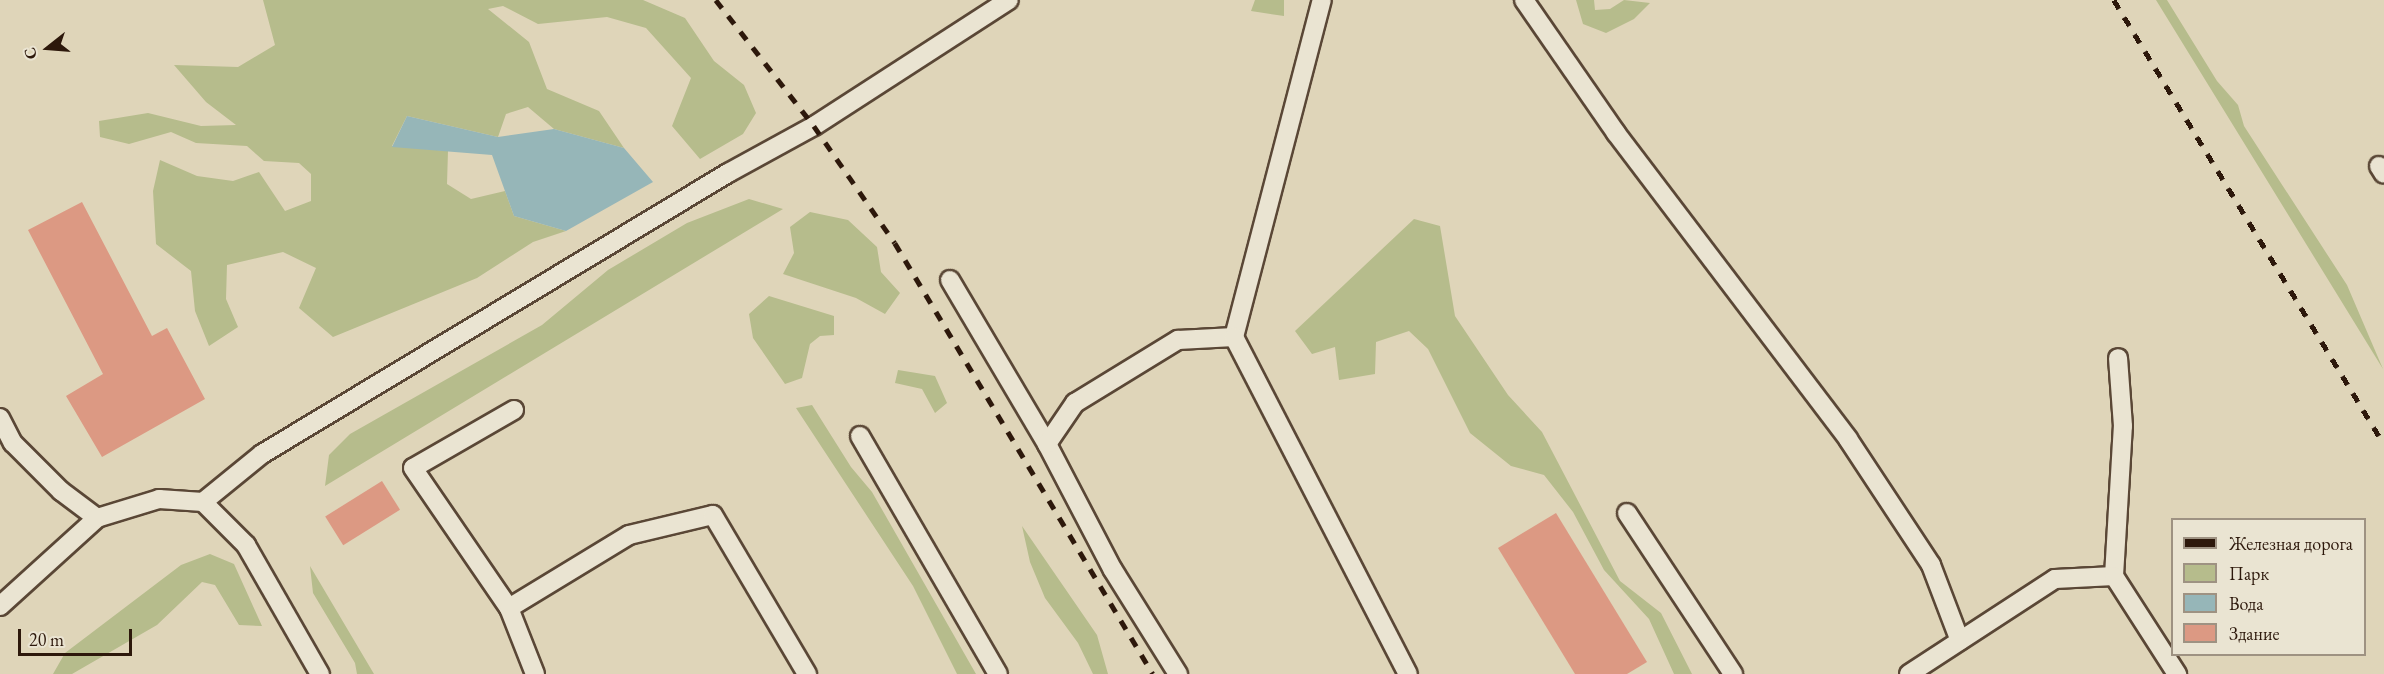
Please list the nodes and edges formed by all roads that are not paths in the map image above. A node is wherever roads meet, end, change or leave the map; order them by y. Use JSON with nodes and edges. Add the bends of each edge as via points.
{"nodes":[{"id":1,"x":1009,"y":0,"type":"edge"},
{"id":2,"x":1322,"y":0,"type":"edge"},
{"id":3,"x":1524,"y":0,"type":"edge"},
{"id":4,"x":950,"y":280,"type":"dead end"},
{"id":5,"x":1234,"y":337,"type":"junction"},
{"id":6,"x":2118,"y":357,"type":"dead end"},
{"id":7,"x":514,"y":410,"type":"dead end"},
{"id":8,"x":0,"y":418,"type":"edge"},
{"id":9,"x":860,"y":436,"type":"dead end"},
{"id":10,"x":1047,"y":444,"type":"junction"},
{"id":11,"x":203,"y":502,"type":"junction"},
{"id":12,"x":1627,"y":513,"type":"dead end"},
{"id":13,"x":97,"y":518,"type":"junction"},
{"id":14,"x":2114,"y":576,"type":"junction"},
{"id":15,"x":8,"y":592,"type":"edge"},
{"id":16,"x":0,"y":606,"type":"edge"},
{"id":17,"x":509,"y":608,"type":"junction"},
{"id":18,"x":1960,"y":641,"type":"junction"},
{"id":19,"x":320,"y":674,"type":"edge"},
{"id":20,"x":535,"y":674,"type":"edge"},
{"id":21,"x":807,"y":674,"type":"edge"},
{"id":22,"x":998,"y":674,"type":"edge"},
{"id":23,"x":1178,"y":674,"type":"edge"},
{"id":24,"x":1408,"y":674,"type":"edge"},
{"id":25,"x":1733,"y":674,"type":"edge"},
{"id":26,"x":1909,"y":674,"type":"edge"},
{"id":27,"x":2177,"y":674,"type":"edge"}],
"edges":[{"from":1,"to":11,"type":"lane","via":[[814,126],[262,454]]},
{"from":2,"to":5,"type":"lane"},
{"from":3,"to":18,"type":"lane","via":[[1616,133],[1848,440],[1931,566]]},
{"from":4,"to":10,"type":"lane"},
{"from":5,"to":10,"type":"lane","via":[[1178,340],[1075,403]]},
{"from":5,"to":24,"type":"lane"},
{"from":6,"to":14,"type":"lane","via":[[2122,426]]},
{"from":7,"to":17,"type":"lane","via":[[413,468]]},
{"from":8,"to":13,"type":"lane","via":[[29,459],[61,491]]},
{"from":9,"to":22,"type":"lane"},
{"from":10,"to":23,"type":"lane","via":[[1113,570]]},
{"from":11,"to":13,"type":"lane","via":[[159,499]]},
{"from":11,"to":19,"type":"lane","via":[[246,544]]},
{"from":12,"to":25,"type":"lane"},
{"from":13,"to":15,"type":"lane"},
{"from":14,"to":18,"type":"lane","via":[[2055,579]]},
{"from":14,"to":27,"type":"lane"},
{"from":15,"to":16,"type":"lane"},
{"from":17,"to":20,"type":"lane"},
{"from":17,"to":21,"type":"lane","via":[[629,535],[713,515]]},
{"from":18,"to":26,"type":"lane"}]}
